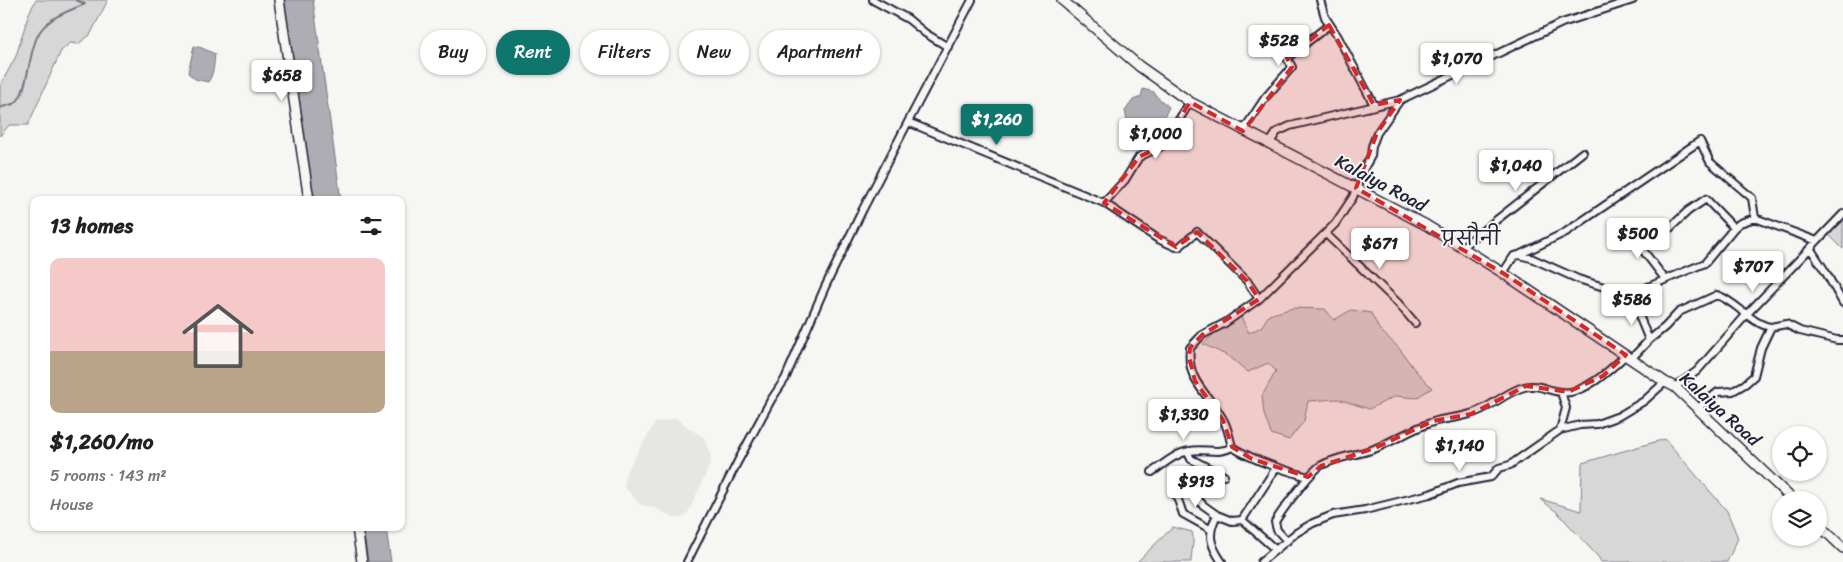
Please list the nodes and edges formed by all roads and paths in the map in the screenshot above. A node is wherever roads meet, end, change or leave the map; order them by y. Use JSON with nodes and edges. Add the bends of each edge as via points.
{"nodes":[{"id":1,"x":279,"y":0,"type":"edge"},
{"id":2,"x":873,"y":0,"type":"edge"},
{"id":3,"x":972,"y":0,"type":"edge"},
{"id":4,"x":1062,"y":0,"type":"edge"},
{"id":5,"x":1320,"y":0,"type":"edge"},
{"id":6,"x":1633,"y":0,"type":"edge"},
{"id":7,"x":1329,"y":25,"type":"junction"},
{"id":8,"x":948,"y":47,"type":"junction"},
{"id":9,"x":1400,"y":100,"type":"junction"},
{"id":10,"x":1190,"y":102,"type":"junction"},
{"id":11,"x":1374,"y":105,"type":"junction"},
{"id":12,"x":908,"y":122,"type":"junction"},
{"id":13,"x":1243,"y":131,"type":"junction"},
{"id":14,"x":1269,"y":144,"type":"junction"},
{"id":15,"x":1583,"y":152,"type":"dead end"},
{"id":16,"x":1356,"y":188,"type":"junction"},
{"id":17,"x":308,"y":196,"type":"edge"},
{"id":18,"x":1104,"y":203,"type":"junction"},
{"id":19,"x":1843,"y":214,"type":"edge"},
{"id":20,"x":1755,"y":218,"type":"junction"},
{"id":21,"x":1734,"y":228,"type":"junction"},
{"id":22,"x":1623,"y":229,"type":"dead end"},
{"id":23,"x":1326,"y":234,"type":"junction"},
{"id":24,"x":1817,"y":241,"type":"junction"},
{"id":25,"x":1640,"y":245,"type":"junction"},
{"id":26,"x":1462,"y":247,"type":"junction"},
{"id":27,"x":1810,"y":248,"type":"junction"},
{"id":28,"x":1519,"y":255,"type":"junction"},
{"id":29,"x":1504,"y":273,"type":"junction"},
{"id":30,"x":1666,"y":279,"type":"junction"},
{"id":31,"x":1636,"y":292,"type":"junction"},
{"id":32,"x":1259,"y":299,"type":"junction"},
{"id":33,"x":1843,"y":303,"type":"edge"},
{"id":34,"x":1747,"y":314,"type":"junction"},
{"id":35,"x":1415,"y":323,"type":"dead end"},
{"id":36,"x":1771,"y":327,"type":"junction"},
{"id":37,"x":1649,"y":340,"type":"junction"},
{"id":38,"x":1843,"y":340,"type":"edge"},
{"id":39,"x":1628,"y":357,"type":"junction"},
{"id":40,"x":1665,"y":382,"type":"junction"},
{"id":41,"x":1675,"y":386,"type":"junction"},
{"id":42,"x":1561,"y":392,"type":"junction"},
{"id":43,"x":1698,"y":408,"type":"junction"},
{"id":44,"x":1560,"y":430,"type":"junction"},
{"id":45,"x":1232,"y":448,"type":"junction"},
{"id":46,"x":1189,"y":451,"type":"junction"},
{"id":47,"x":1276,"y":468,"type":"junction"},
{"id":48,"x":1152,"y":472,"type":"dead end"},
{"id":49,"x":1176,"y":476,"type":"dead end"},
{"id":50,"x":1224,"y":476,"type":"dead end"},
{"id":51,"x":1308,"y":477,"type":"junction"},
{"id":52,"x":1182,"y":483,"type":"junction"},
{"id":53,"x":1784,"y":491,"type":"edge"},
{"id":54,"x":1217,"y":515,"type":"junction"},
{"id":55,"x":1242,"y":520,"type":"junction"},
{"id":56,"x":1210,"y":529,"type":"junction"},
{"id":57,"x":357,"y":531,"type":"edge"},
{"id":58,"x":1827,"y":533,"type":"edge"},
{"id":59,"x":1287,"y":541,"type":"junction"},
{"id":60,"x":1843,"y":548,"type":"edge"},
{"id":61,"x":1276,"y":550,"type":"junction"},
{"id":62,"x":362,"y":562,"type":"edge"},
{"id":63,"x":688,"y":562,"type":"edge"},
{"id":64,"x":1222,"y":562,"type":"edge"},
{"id":65,"x":1261,"y":562,"type":"edge"}],
"edges":[{"from":1,"to":17,"type":"main road"},
{"from":2,"to":8,"type":"street"},
{"from":3,"to":8,"type":"street"},
{"from":4,"to":10,"type":"main road","name":"Kalaiya Road","via":[[1139,66]]},
{"from":5,"to":7,"type":"street"},
{"from":6,"to":9,"type":"street","via":[[1562,23]]},
{"from":7,"to":11,"type":"street"},
{"from":7,"to":13,"type":"street","via":[[1288,58],[1292,67]]},
{"from":8,"to":12,"type":"street"},
{"from":9,"to":11,"type":"street"},
{"from":9,"to":16,"type":"street","via":[[1377,133],[1371,156]]},
{"from":10,"to":13,"type":"main road","name":"Kalaiya Road"},
{"from":10,"to":18,"type":"street","via":[[1163,145],[1139,157],[1125,180]]},
{"from":11,"to":14,"type":"street","via":[[1290,126],[1277,132]]},
{"from":12,"to":18,"type":"street"},
{"from":12,"to":63,"type":"street","via":[[825,287],[785,379],[738,461]]},
{"from":13,"to":14,"type":"main road","name":"Kalaiya Road"},
{"from":14,"to":16,"type":"main road","name":"Kalaiya Road"},
{"from":15,"to":26,"type":"street"},
{"from":16,"to":23,"type":"street","via":[[1344,212]]},
{"from":16,"to":26,"type":"main road","name":"Kalaiya Road"},
{"from":18,"to":32,"type":"street","via":[[1158,239],[1176,247],[1197,232],[1247,282]]},
{"from":19,"to":24,"type":"street"},
{"from":20,"to":21,"type":"street"},
{"from":20,"to":24,"type":"street"},
{"from":20,"to":28,"type":"street","via":[[1752,198],[1710,162],[1700,141],[1566,232]]},
{"from":21,"to":25,"type":"street","via":[[1706,199],[1670,228]]},
{"from":21,"to":30,"type":"street","via":[[1704,264]]},
{"from":22,"to":25,"type":"street"},
{"from":23,"to":32,"type":"street"},
{"from":23,"to":35,"type":"street"},
{"from":24,"to":27,"type":"street"},
{"from":25,"to":30,"type":"street"},
{"from":26,"to":29,"type":"main road","name":"Kalaiya Road"},
{"from":27,"to":33,"type":"street"},
{"from":27,"to":34,"type":"street"},
{"from":28,"to":29,"type":"street","via":[[1514,256]]},
{"from":28,"to":31,"type":"street","via":[[1612,290]]},
{"from":29,"to":39,"type":"main road","name":"Kalaiya Road"},
{"from":30,"to":31,"type":"street"},
{"from":31,"to":37,"type":"street","via":[[1640,318]]},
{"from":32,"to":45,"type":"street","via":[[1202,335],[1190,348],[1190,368],[1195,381],[1223,420]]},
{"from":34,"to":36,"type":"street","via":[[1763,326]]},
{"from":34,"to":37,"type":"street","via":[[1717,295],[1679,312]]},
{"from":34,"to":41,"type":"street","via":[[1697,370]]},
{"from":36,"to":38,"type":"street","via":[[1786,324],[1800,331]]},
{"from":36,"to":43,"type":"street","via":[[1760,348],[1754,376],[1733,391],[1718,392]]},
{"from":37,"to":39,"type":"street"},
{"from":39,"to":40,"type":"main road","name":"Kalaiya Road"},
{"from":39,"to":42,"type":"street","via":[[1585,386]]},
{"from":40,"to":41,"type":"main road","name":"Kalaiya Road"},
{"from":40,"to":44,"type":"street","via":[[1644,401],[1619,416],[1597,424]]},
{"from":41,"to":43,"type":"main road","name":"Kalaiya Road"},
{"from":42,"to":44,"type":"street","via":[[1566,408]]},
{"from":42,"to":51,"type":"street","via":[[1537,385],[1526,386],[1472,414],[1434,421],[1375,448],[1321,466]]},
{"from":43,"to":53,"type":"main road","name":"Kalaiya Road"},
{"from":44,"to":59,"type":"street","via":[[1510,465],[1499,468],[1491,477],[1458,483],[1430,494],[1365,510],[1333,514],[1313,522]]},
{"from":45,"to":46,"type":"street","via":[[1221,452]]},
{"from":45,"to":47,"type":"street"},
{"from":46,"to":48,"type":"street","via":[[1175,455]]},
{"from":46,"to":50,"type":"street","via":[[1191,459]]},
{"from":47,"to":51,"type":"street"},
{"from":47,"to":55,"type":"street"},
{"from":49,"to":52,"type":"street"},
{"from":51,"to":59,"type":"street","via":[[1275,522],[1276,530]]},
{"from":52,"to":54,"type":"street"},
{"from":52,"to":56,"type":"street","via":[[1176,494],[1183,514]]},
{"from":54,"to":55,"type":"street","via":[[1232,521]]},
{"from":54,"to":56,"type":"street"},
{"from":55,"to":61,"type":"street"},
{"from":56,"to":64,"type":"street"},
{"from":57,"to":62,"type":"main road"},
{"from":58,"to":60,"type":"main road"},
{"from":59,"to":61,"type":"street"},
{"from":61,"to":65,"type":"street"}]}
